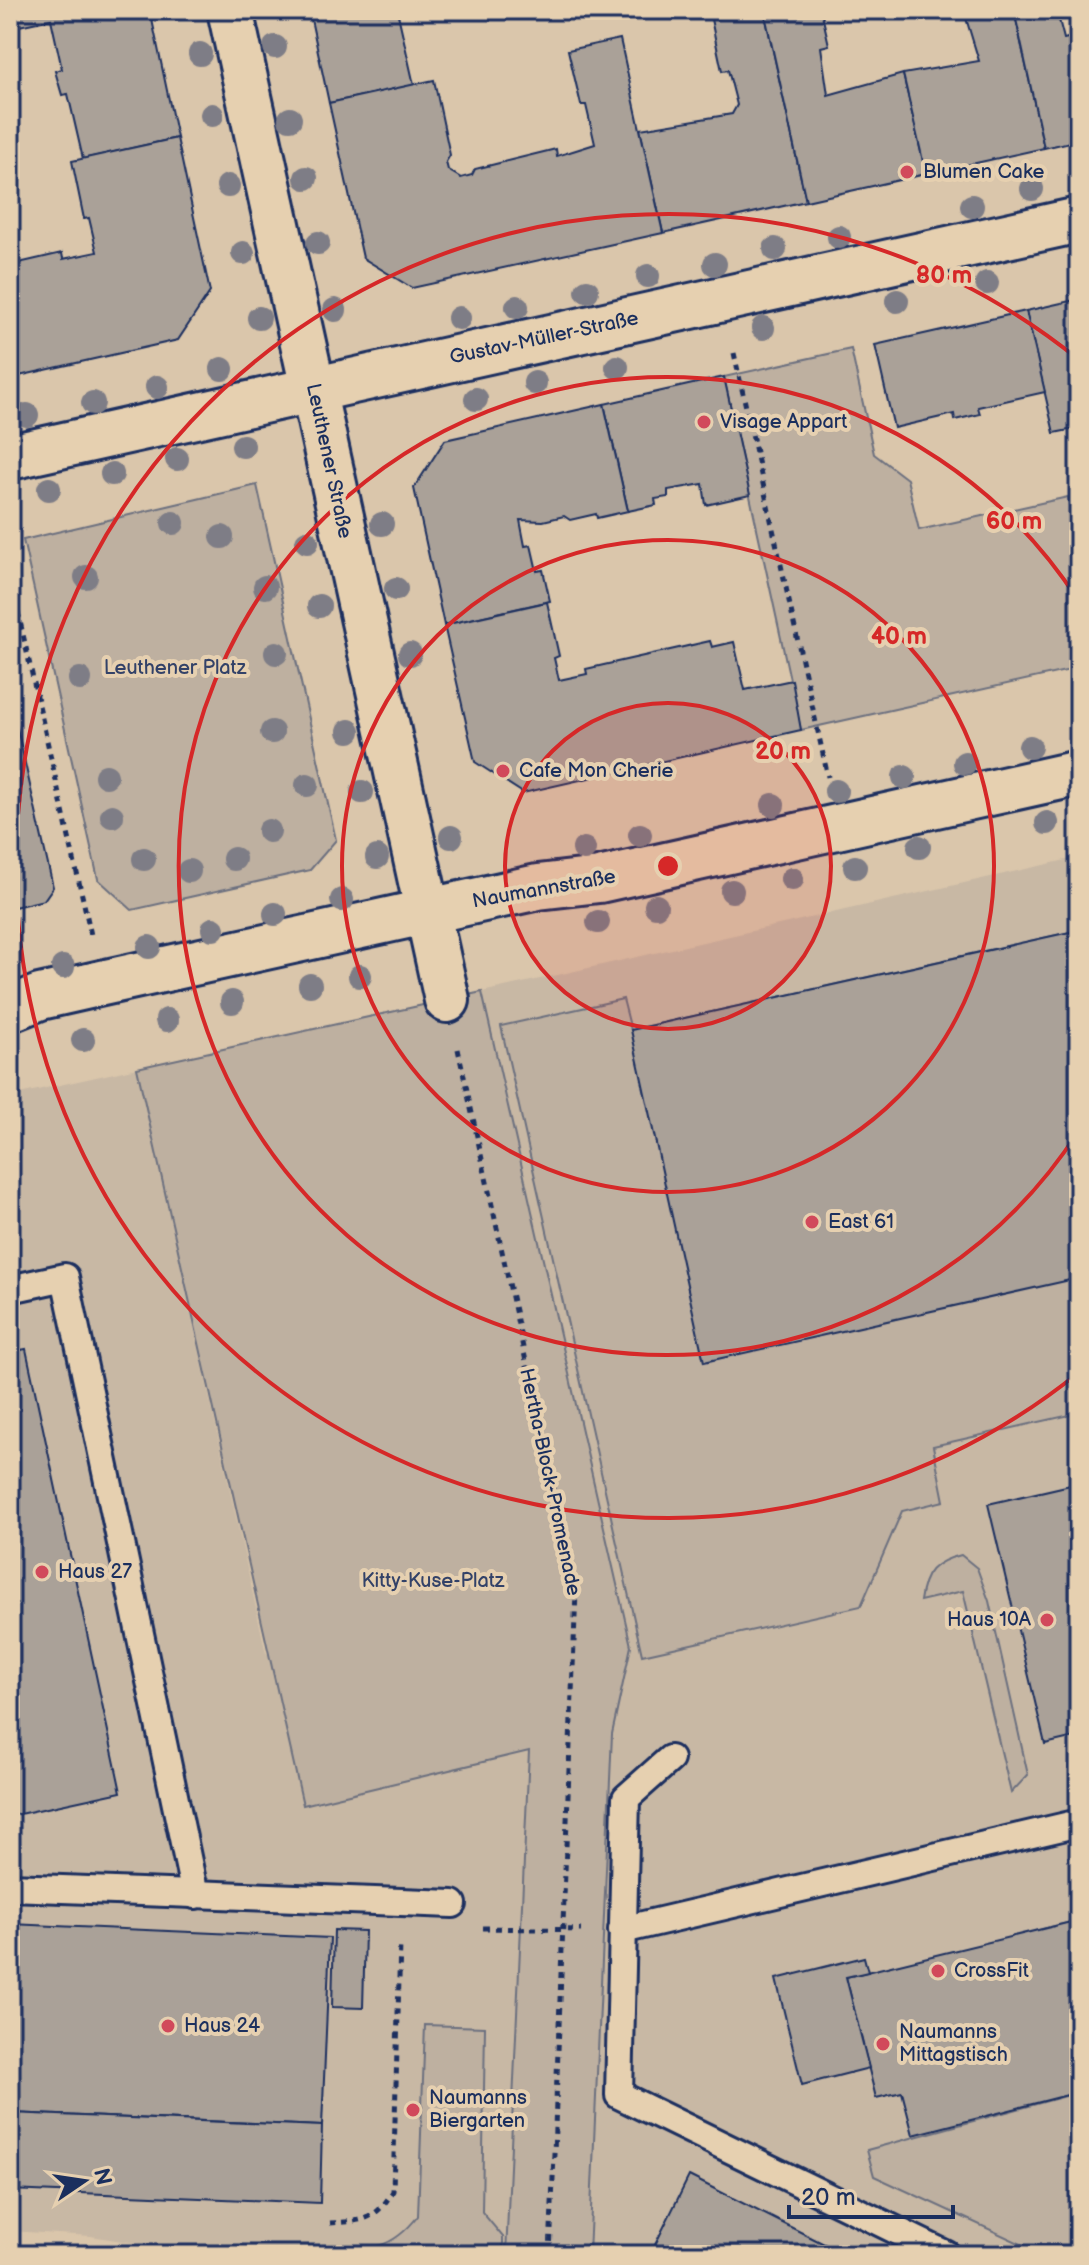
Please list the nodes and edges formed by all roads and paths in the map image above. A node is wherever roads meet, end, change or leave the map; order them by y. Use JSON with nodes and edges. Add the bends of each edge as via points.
{"nodes":[{"id":1,"x":230,"y":10,"type":"edge"},
{"id":2,"x":1079,"y":220,"type":"edge"},
{"id":3,"x":734,"y":353,"type":"dead end"},
{"id":4,"x":313,"y":390,"type":"junction"},
{"id":5,"x":10,"y":457,"type":"edge"},
{"id":6,"x":10,"y":577,"type":"edge"},
{"id":7,"x":1079,"y":773,"type":"edge"},
{"id":8,"x":829,"y":779,"type":"dead end"},
{"id":9,"x":427,"y":911,"type":"junction"},
{"id":10,"x":93,"y":942,"type":"dead end"},
{"id":11,"x":447,"y":1000,"type":"joint"},
{"id":12,"x":10,"y":1009,"type":"edge"},
{"id":13,"x":10,"y":1289,"type":"edge"},
{"id":14,"x":670,"y":1759,"type":"dead end"},
{"id":15,"x":1079,"y":1823,"type":"edge"},
{"id":16,"x":10,"y":1887,"type":"edge"},
{"id":17,"x":195,"y":1895,"type":"junction"},
{"id":18,"x":401,"y":1902,"type":"junction"},
{"id":19,"x":453,"y":1904,"type":"joint"},
{"id":20,"x":562,"y":1930,"type":"junction"},
{"id":21,"x":622,"y":1930,"type":"junction"},
{"id":22,"x":330,"y":2223,"type":"dead end"},
{"id":23,"x":550,"y":2255,"type":"edge"},
{"id":24,"x":947,"y":2255,"type":"edge"}],
"edges":[{"from":1,"to":4,"type":"street","name":"Leuthener Straße"},
{"from":2,"to":4,"type":"street","name":"Gustav-Müller-Straße"},
{"from":3,"to":8,"type":"path"},
{"from":4,"to":5,"type":"street","name":"Gustav-Müller-Straße"},
{"from":4,"to":9,"type":"street","name":"Leuthener Straße"},
{"from":6,"to":10,"type":"path"},
{"from":7,"to":9,"type":"street","name":"Naumannstraße","via":[[599,880]]},
{"from":9,"to":11,"type":"street"},
{"from":9,"to":12,"type":"street","name":"Naumannstraße","via":[[40,997]]},
{"from":11,"to":20,"type":"path","name":"Hertha-Block-Promenade","via":[[576,1591]]},
{"from":13,"to":17,"type":"lane","via":[[65,1277]]},
{"from":14,"to":21,"type":"lane","via":[[626,1798]]},
{"from":15,"to":21,"type":"lane"},
{"from":16,"to":17,"type":"lane"},
{"from":17,"to":18,"type":"lane"},
{"from":18,"to":19,"type":"lane"},
{"from":18,"to":22,"type":"path","via":[[393,2191],[381,2212],[360,2222]]},
{"from":19,"to":20,"type":"path","via":[[478,1928]]},
{"from":20,"to":23,"type":"path","name":"Hertha-Block-Promenade"},
{"from":21,"to":24,"type":"lane","via":[[619,2095]]}]}
